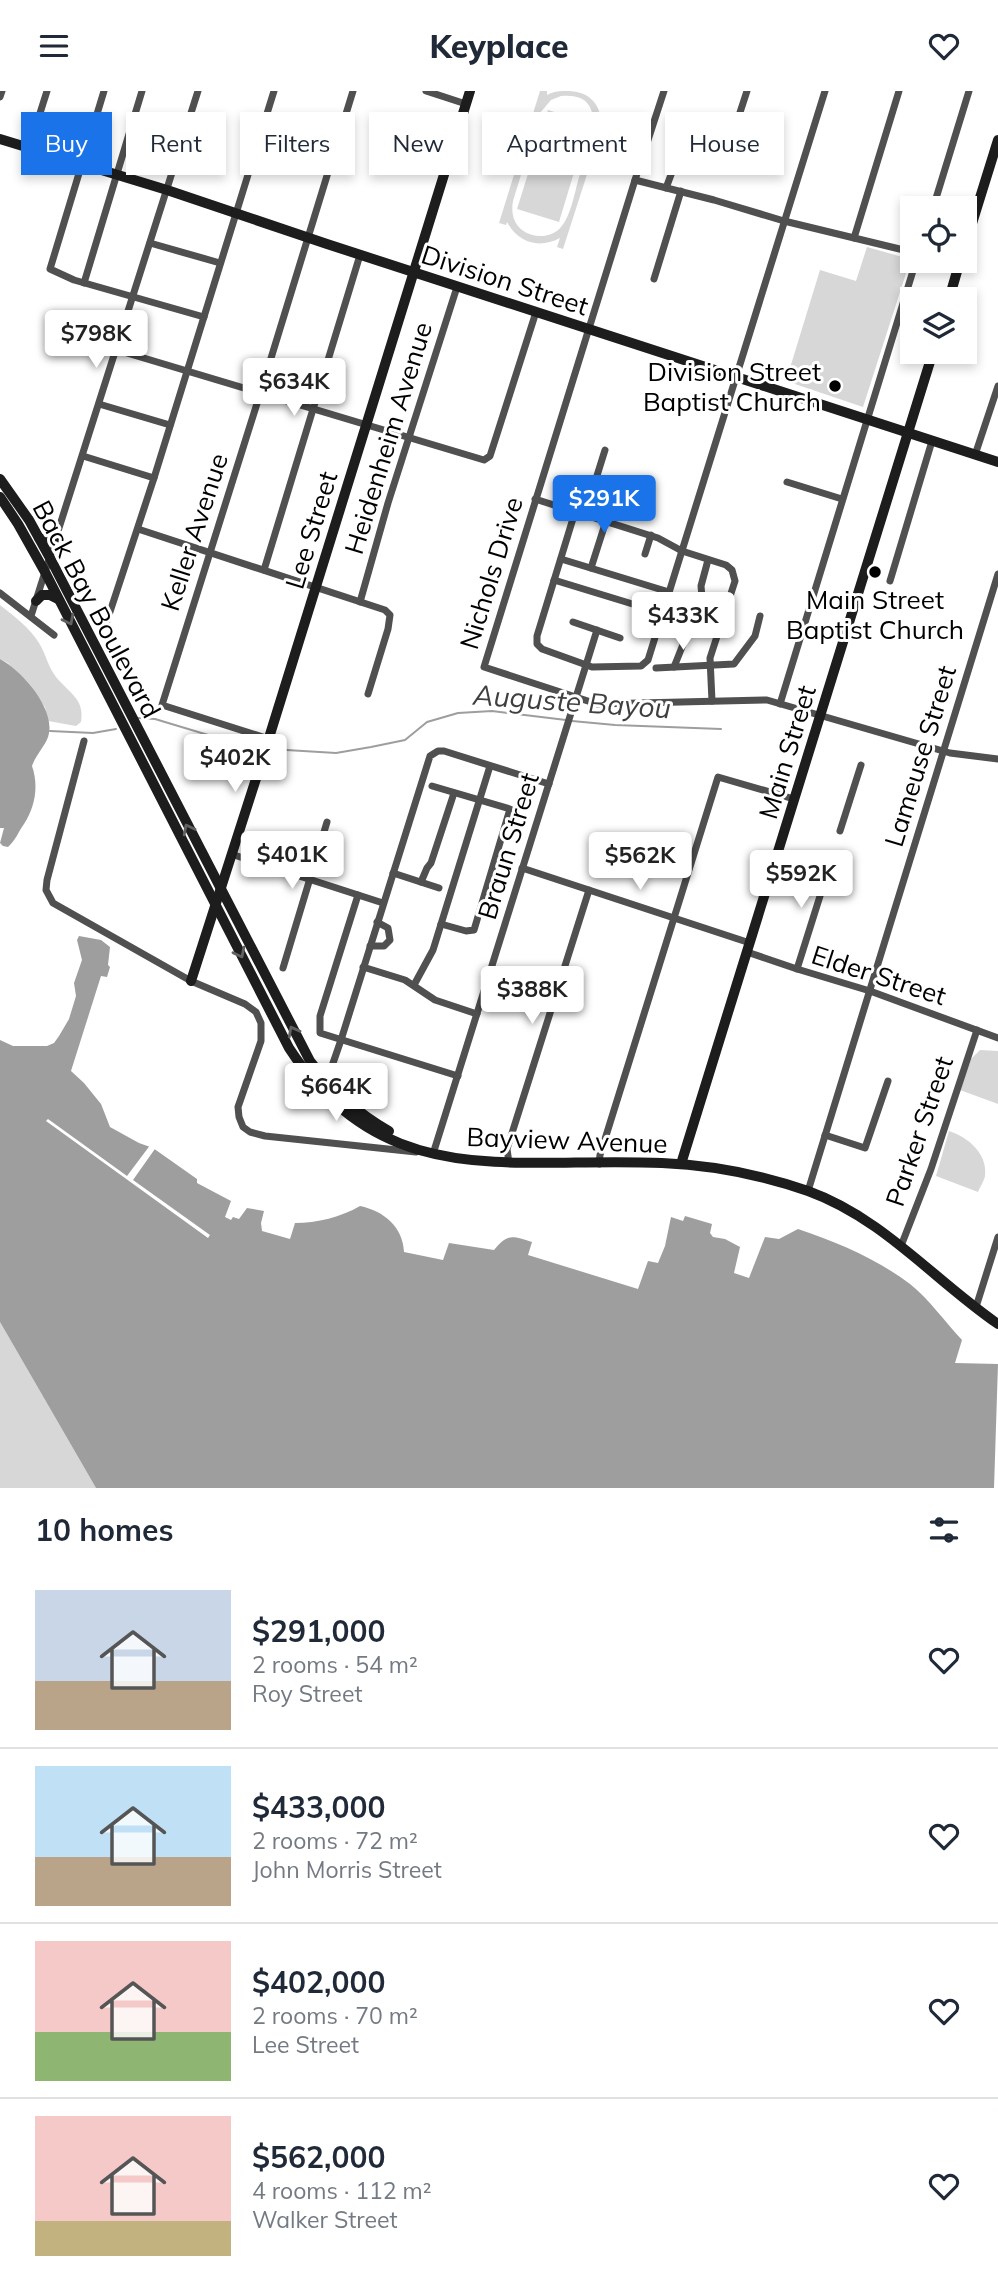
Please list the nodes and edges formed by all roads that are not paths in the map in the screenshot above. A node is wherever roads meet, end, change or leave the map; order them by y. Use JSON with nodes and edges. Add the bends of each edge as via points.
{"nodes":[{"id":1,"x":2,"y":91,"type":"edge"},
{"id":2,"x":47,"y":91,"type":"edge"},
{"id":3,"x":104,"y":91,"type":"edge"},
{"id":4,"x":142,"y":91,"type":"edge"},
{"id":5,"x":198,"y":91,"type":"edge"},
{"id":6,"x":274,"y":91,"type":"edge"},
{"id":7,"x":353,"y":91,"type":"edge"},
{"id":8,"x":426,"y":91,"type":"edge"},
{"id":9,"x":470,"y":91,"type":"edge"},
{"id":10,"x":664,"y":91,"type":"edge"},
{"id":11,"x":747,"y":91,"type":"edge"},
{"id":12,"x":825,"y":91,"type":"edge"},
{"id":13,"x":899,"y":91,"type":"edge"},
{"id":14,"x":970,"y":91,"type":"edge"},
{"id":15,"x":0,"y":97,"type":"edge"},
{"id":16,"x":466,"y":104,"type":"junction"},
{"id":17,"x":40,"y":112,"type":"edge"},
{"id":18,"x":97,"y":112,"type":"edge"},
{"id":19,"x":740,"y":112,"type":"edge"},
{"id":20,"x":0,"y":139,"type":"edge"},
{"id":21,"x":998,"y":140,"type":"edge"},
{"id":22,"x":21,"y":146,"type":"edge"},
{"id":23,"x":112,"y":174,"type":"edge"},
{"id":24,"x":78,"y":175,"type":"edge"},
{"id":25,"x":116,"y":175,"type":"junction"},
{"id":26,"x":671,"y":175,"type":"edge"},
{"id":27,"x":635,"y":180,"type":"junction"},
{"id":28,"x":666,"y":188,"type":"junction"},
{"id":29,"x":167,"y":190,"type":"junction"},
{"id":30,"x":681,"y":191,"type":"junction"},
{"id":31,"x":937,"y":196,"type":"edge"},
{"id":32,"x":977,"y":207,"type":"edge"},
{"id":33,"x":236,"y":215,"type":"junction"},
{"id":34,"x":784,"y":221,"type":"junction"},
{"id":35,"x":308,"y":238,"type":"junction"},
{"id":36,"x":854,"y":238,"type":"junction"},
{"id":37,"x":150,"y":243,"type":"junction"},
{"id":38,"x":900,"y":249,"type":"edge"},
{"id":39,"x":360,"y":255,"type":"junction"},
{"id":40,"x":220,"y":263,"type":"junction"},
{"id":41,"x":412,"y":272,"type":"junction"},
{"id":42,"x":912,"y":273,"type":"edge"},
{"id":43,"x":654,"y":279,"type":"dead end"},
{"id":44,"x":84,"y":283,"type":"junction"},
{"id":45,"x":457,"y":287,"type":"junction"},
{"id":46,"x":132,"y":297,"type":"junction"},
{"id":47,"x":536,"y":312,"type":"junction"},
{"id":48,"x":204,"y":317,"type":"junction"},
{"id":49,"x":589,"y":329,"type":"junction"},
{"id":50,"x":117,"y":350,"type":"junction"},
{"id":51,"x":929,"y":364,"type":"edge"},
{"id":52,"x":187,"y":371,"type":"junction"},
{"id":53,"x":736,"y":377,"type":"junction"},
{"id":54,"x":998,"y":386,"type":"edge"},
{"id":55,"x":260,"y":394,"type":"junction"},
{"id":56,"x":99,"y":404,"type":"junction"},
{"id":57,"x":313,"y":409,"type":"junction"},
{"id":58,"x":867,"y":420,"type":"junction"},
{"id":59,"x":170,"y":425,"type":"junction"},
{"id":60,"x":366,"y":425,"type":"junction"},
{"id":61,"x":908,"y":433,"type":"junction"},
{"id":62,"x":409,"y":438,"type":"junction"},
{"id":63,"x":932,"y":441,"type":"junction"},
{"id":64,"x":605,"y":450,"type":"dead end"},
{"id":65,"x":975,"y":455,"type":"junction"},
{"id":66,"x":83,"y":456,"type":"junction"},
{"id":67,"x":998,"y":462,"type":"edge"},
{"id":68,"x":154,"y":478,"type":"junction"},
{"id":69,"x":0,"y":479,"type":"edge"},
{"id":70,"x":787,"y":482,"type":"dead end"},
{"id":71,"x":0,"y":496,"type":"edge"},
{"id":72,"x":535,"y":499,"type":"junction"},
{"id":73,"x":842,"y":499,"type":"junction"},
{"id":74,"x":575,"y":512,"type":"junction"},
{"id":75,"x":585,"y":515,"type":"junction"},
{"id":76,"x":606,"y":521,"type":"junction"},
{"id":77,"x":138,"y":529,"type":"junction"},
{"id":78,"x":651,"y":535,"type":"junction"},
{"id":79,"x":39,"y":538,"type":"junction"},
{"id":80,"x":56,"y":538,"type":"junction"},
{"id":81,"x":682,"y":551,"type":"junction"},
{"id":82,"x":209,"y":553,"type":"junction"},
{"id":83,"x":645,"y":554,"type":"dead end"},
{"id":84,"x":50,"y":558,"type":"junction"},
{"id":85,"x":561,"y":559,"type":"junction"},
{"id":86,"x":708,"y":560,"type":"junction"},
{"id":87,"x":591,"y":568,"type":"junction"},
{"id":88,"x":264,"y":570,"type":"junction"},
{"id":89,"x":45,"y":572,"type":"junction"},
{"id":90,"x":998,"y":574,"type":"edge"},
{"id":91,"x":554,"y":580,"type":"junction"},
{"id":92,"x":890,"y":581,"type":"dead end"},
{"id":93,"x":315,"y":586,"type":"junction"},
{"id":94,"x":669,"y":592,"type":"junction"},
{"id":95,"x":0,"y":593,"type":"edge"},
{"id":96,"x":58,"y":599,"type":"junction"},
{"id":97,"x":36,"y":601,"type":"junction"},
{"id":98,"x":359,"y":602,"type":"junction"},
{"id":99,"x":662,"y":613,"type":"junction"},
{"id":100,"x":31,"y":616,"type":"junction"},
{"id":101,"x":761,"y":616,"type":"dead end"},
{"id":102,"x":573,"y":622,"type":"dead end"},
{"id":103,"x":106,"y":624,"type":"dead end"},
{"id":104,"x":597,"y":630,"type":"junction"},
{"id":105,"x":54,"y":635,"type":"dead end"},
{"id":106,"x":620,"y":638,"type":"dead end"},
{"id":107,"x":586,"y":665,"type":"junction"},
{"id":108,"x":710,"y":665,"type":"junction"},
{"id":109,"x":674,"y":667,"type":"junction"},
{"id":110,"x":656,"y":668,"type":"dead end"},
{"id":111,"x":368,"y":694,"type":"dead end"},
{"id":112,"x":576,"y":698,"type":"junction"},
{"id":113,"x":712,"y":701,"type":"junction"},
{"id":114,"x":780,"y":704,"type":"junction"},
{"id":115,"x":821,"y":717,"type":"junction"},
{"id":116,"x":84,"y":741,"type":"dead end"},
{"id":117,"x":268,"y":741,"type":"junction"},
{"id":118,"x":944,"y":751,"type":"junction"},
{"id":119,"x":998,"y":759,"type":"edge"},
{"id":120,"x":861,"y":765,"type":"dead end"},
{"id":121,"x":490,"y":766,"type":"junction"},
{"id":122,"x":548,"y":784,"type":"junction"},
{"id":123,"x":432,"y":786,"type":"dead end"},
{"id":124,"x":454,"y":793,"type":"junction"},
{"id":125,"x":794,"y":799,"type":"junction"},
{"id":126,"x":480,"y":800,"type":"junction"},
{"id":127,"x":327,"y":822,"type":"dead end"},
{"id":128,"x":840,"y":831,"type":"dead end"},
{"id":129,"x":832,"y":858,"type":"dead end"},
{"id":130,"x":229,"y":859,"type":"junction"},
{"id":131,"x":208,"y":866,"type":"junction"},
{"id":132,"x":522,"y":868,"type":"junction"},
{"id":133,"x":393,"y":873,"type":"junction"},
{"id":134,"x":309,"y":880,"type":"junction"},
{"id":135,"x":421,"y":882,"type":"junction"},
{"id":136,"x":439,"y":888,"type":"dead end"},
{"id":137,"x":220,"y":890,"type":"junction"},
{"id":138,"x":589,"y":890,"type":"junction"},
{"id":139,"x":358,"y":895,"type":"junction"},
{"id":140,"x":383,"y":902,"type":"junction"},
{"id":141,"x":215,"y":904,"type":"junction"},
{"id":142,"x":673,"y":918,"type":"junction"},
{"id":143,"x":377,"y":922,"type":"junction"},
{"id":144,"x":442,"y":924,"type":"junction"},
{"id":145,"x":207,"y":931,"type":"junction"},
{"id":146,"x":230,"y":933,"type":"junction"},
{"id":147,"x":370,"y":946,"type":"junction"},
{"id":148,"x":749,"y":947,"type":"junction"},
{"id":149,"x":363,"y":967,"type":"junction"},
{"id":150,"x":283,"y":968,"type":"dead end"},
{"id":151,"x":797,"y":969,"type":"junction"},
{"id":152,"x":191,"y":981,"type":"junction"},
{"id":153,"x":414,"y":985,"type":"junction"},
{"id":154,"x":870,"y":991,"type":"junction"},
{"id":155,"x":477,"y":1014,"type":"junction"},
{"id":156,"x":977,"y":1030,"type":"junction"},
{"id":157,"x":998,"y":1038,"type":"edge"},
{"id":158,"x":341,"y":1040,"type":"junction"},
{"id":159,"x":458,"y":1076,"type":"junction"},
{"id":160,"x":322,"y":1077,"type":"junction"},
{"id":161,"x":888,"y":1081,"type":"dead end"},
{"id":162,"x":825,"y":1135,"type":"junction"},
{"id":163,"x":433,"y":1154,"type":"junction"},
{"id":164,"x":509,"y":1163,"type":"junction"},
{"id":165,"x":599,"y":1164,"type":"junction"},
{"id":166,"x":681,"y":1164,"type":"junction"},
{"id":167,"x":808,"y":1191,"type":"junction"},
{"id":168,"x":998,"y":1237,"type":"edge"},
{"id":169,"x":901,"y":1245,"type":"junction"},
{"id":170,"x":976,"y":1307,"type":"junction"},
{"id":171,"x":998,"y":1324,"type":"edge"}],
"edges":[{"from":1,"to":15,"type":"street"},
{"from":2,"to":17,"type":"street"},
{"from":3,"to":18,"type":"street"},
{"from":4,"to":25,"type":"street"},
{"from":5,"to":29,"type":"street"},
{"from":6,"to":33,"type":"street"},
{"from":7,"to":35,"type":"street","name":"Keller Avenue"},
{"from":8,"to":16,"type":"street"},
{"from":9,"to":16,"type":"main road","name":"Lee Street"},
{"from":10,"to":27,"type":"street","name":"Nichols Drive"},
{"from":11,"to":19,"type":"street"},
{"from":12,"to":34,"type":"street"},
{"from":13,"to":36,"type":"street"},
{"from":14,"to":31,"type":"street"},
{"from":16,"to":41,"type":"main road","name":"Lee Street"},
{"from":20,"to":22,"type":"main road","name":"Division Street"},
{"from":21,"to":32,"type":"main road"},
{"from":23,"to":25,"type":"main road","name":"Division Street"},
{"from":24,"to":44,"type":"street","via":[[51,270]]},
{"from":25,"to":29,"type":"main road","name":"Division Street"},
{"from":25,"to":44,"type":"street"},
{"from":26,"to":28,"type":"street"},
{"from":27,"to":28,"type":"street"},
{"from":27,"to":49,"type":"street","name":"Nichols Drive"},
{"from":28,"to":30,"type":"street"},
{"from":29,"to":33,"type":"main road","name":"Division Street"},
{"from":29,"to":37,"type":"street"},
{"from":30,"to":34,"type":"street"},
{"from":30,"to":43,"type":"street"},
{"from":33,"to":35,"type":"main road","name":"Division Street"},
{"from":33,"to":40,"type":"street"},
{"from":34,"to":36,"type":"street"},
{"from":34,"to":53,"type":"street"},
{"from":35,"to":39,"type":"main road","name":"Division Street"},
{"from":35,"to":55,"type":"street","name":"Keller Avenue"},
{"from":36,"to":38,"type":"street"},
{"from":37,"to":40,"type":"street"},
{"from":37,"to":46,"type":"street"},
{"from":39,"to":41,"type":"main road","name":"Division Street"},
{"from":39,"to":57,"type":"street"},
{"from":40,"to":48,"type":"street"},
{"from":41,"to":45,"type":"main road","name":"Division Street"},
{"from":41,"to":60,"type":"main road","name":"Lee Street"},
{"from":42,"to":58,"type":"street"},
{"from":44,"to":46,"type":"street"},
{"from":45,"to":47,"type":"main road","name":"Division Street"},
{"from":45,"to":62,"type":"street","name":"Heidenheim Avenue"},
{"from":46,"to":48,"type":"street"},
{"from":46,"to":50,"type":"street"},
{"from":47,"to":49,"type":"main road","name":"Division Street"},
{"from":47,"to":62,"type":"street","via":[[487,459]]},
{"from":48,"to":52,"type":"street"},
{"from":49,"to":53,"type":"main road","name":"Division Street"},
{"from":49,"to":72,"type":"street","name":"Nichols Drive"},
{"from":50,"to":52,"type":"street"},
{"from":50,"to":56,"type":"street"},
{"from":51,"to":61,"type":"main road","name":"Main Street"},
{"from":52,"to":55,"type":"street"},
{"from":52,"to":59,"type":"street"},
{"from":53,"to":58,"type":"main road","name":"Division Street"},
{"from":53,"to":81,"type":"street"},
{"from":54,"to":65,"type":"street"},
{"from":55,"to":57,"type":"street"},
{"from":55,"to":82,"type":"street","name":"Keller Avenue"},
{"from":56,"to":59,"type":"street"},
{"from":56,"to":66,"type":"street"},
{"from":57,"to":60,"type":"street"},
{"from":57,"to":88,"type":"street"},
{"from":58,"to":61,"type":"main road","name":"Division Street"},
{"from":58,"to":73,"type":"street"},
{"from":59,"to":68,"type":"street"},
{"from":60,"to":62,"type":"street"},
{"from":60,"to":93,"type":"main road","name":"Lee Street"},
{"from":61,"to":63,"type":"main road","name":"Division Street"},
{"from":61,"to":115,"type":"main road","name":"Main Street"},
{"from":62,"to":98,"type":"street","name":"Heidenheim Avenue"},
{"from":63,"to":65,"type":"main road","name":"Division Street"},
{"from":63,"to":92,"type":"street"},
{"from":64,"to":75,"type":"street"},
{"from":65,"to":67,"type":"main road","name":"Division Street"},
{"from":66,"to":68,"type":"street"},
{"from":66,"to":80,"type":"street"},
{"from":68,"to":77,"type":"street"},
{"from":69,"to":79,"type":"main road","name":"Back Bay Boulevard"},
{"from":70,"to":73,"type":"street"},
{"from":71,"to":89,"type":"main road","name":"Back Bay Boulevard"},
{"from":72,"to":74,"type":"street"},
{"from":72,"to":112,"type":"street","name":"Nichols Drive","via":[[484,667]]},
{"from":73,"to":114,"type":"street"},
{"from":74,"to":75,"type":"street"},
{"from":74,"to":85,"type":"street"},
{"from":75,"to":76,"type":"street"},
{"from":76,"to":78,"type":"street"},
{"from":76,"to":87,"type":"street"},
{"from":77,"to":82,"type":"street"},
{"from":77,"to":103,"type":"street"},
{"from":78,"to":81,"type":"street"},
{"from":78,"to":83,"type":"street"},
{"from":79,"to":80,"type":"main road"},
{"from":79,"to":84,"type":"main road","name":"Back Bay Boulevard"},
{"from":80,"to":84,"type":"street"},
{"from":81,"to":86,"type":"street"},
{"from":81,"to":94,"type":"street"},
{"from":82,"to":88,"type":"street"},
{"from":82,"to":117,"type":"street","name":"Keller Avenue","via":[[162,705]]},
{"from":84,"to":89,"type":"street"},
{"from":131,"to":84,"type":"main road","name":"Back Bay Boulevard","one_way":true},
{"from":85,"to":87,"type":"street"},
{"from":85,"to":91,"type":"street"},
{"from":86,"to":108,"type":"street","via":[[733,570],[735,580]]},
{"from":86,"to":109,"type":"street","via":[[702,597]]},
{"from":87,"to":94,"type":"street"},
{"from":88,"to":93,"type":"street"},
{"from":89,"to":96,"type":"main road","name":"Back Bay Boulevard"},
{"from":89,"to":97,"type":"street"},
{"from":90,"to":118,"type":"street","name":"Lameuse Street"},
{"from":91,"to":99,"type":"street"},
{"from":91,"to":107,"type":"street","via":[[537,643]]},
{"from":93,"to":98,"type":"street"},
{"from":93,"to":117,"type":"main road","name":"Lee Street"},
{"from":94,"to":99,"type":"street"},
{"from":95,"to":100,"type":"street"},
{"from":96,"to":97,"type":"main road","via":[[42,595]]},
{"from":96,"to":141,"type":"main road","name":"Back Bay Boulevard","one_way":true},
{"from":97,"to":100,"type":"street"},
{"from":98,"to":111,"type":"street","via":[[388,612],[390,620]]},
{"from":99,"to":107,"type":"street","via":[[644,664]]},
{"from":100,"to":105,"type":"street"},
{"from":101,"to":108,"type":"street","via":[[755,636],[737,662]]},
{"from":102,"to":104,"type":"street"},
{"from":104,"to":106,"type":"street"},
{"from":104,"to":107,"type":"street","name":"Braun Street"},
{"from":107,"to":112,"type":"street","name":"Braun Street"},
{"from":108,"to":109,"type":"street"},
{"from":108,"to":113,"type":"street"},
{"from":109,"to":110,"type":"street"},
{"from":112,"to":113,"type":"street","via":[[603,704]]},
{"from":112,"to":122,"type":"street","name":"Braun Street"},
{"from":113,"to":114,"type":"street","via":[[761,699]]},
{"from":114,"to":115,"type":"street"},
{"from":115,"to":118,"type":"street"},
{"from":115,"to":125,"type":"main road","name":"Main Street"},
{"from":116,"to":152,"type":"street","name":"Bayview Avenue","via":[[48,874],[48,895],[62,909]]},
{"from":117,"to":130,"type":"main road","name":"Lee Street"},
{"from":118,"to":119,"type":"street"},
{"from":118,"to":154,"type":"street","name":"Lameuse Street"},
{"from":120,"to":128,"type":"street"},
{"from":121,"to":122,"type":"street"},
{"from":121,"to":126,"type":"street"},
{"from":121,"to":133,"type":"street","via":[[444,751],[430,757]]},
{"from":122,"to":132,"type":"street","name":"Braun Street"},
{"from":123,"to":124,"type":"street"},
{"from":124,"to":126,"type":"street"},
{"from":124,"to":135,"type":"street"},
{"from":125,"to":142,"type":"street","via":[[718,777]]},
{"from":125,"to":148,"type":"main road","name":"Main Street"},
{"from":126,"to":144,"type":"street"},
{"from":126,"to":144,"type":"street","via":[[510,809],[476,927],[470,932]]},
{"from":127,"to":134,"type":"street"},
{"from":129,"to":151,"type":"street"},
{"from":130,"to":131,"type":"main road","via":[[218,869]]},
{"from":130,"to":134,"type":"street"},
{"from":130,"to":137,"type":"main road","name":"Lee Street"},
{"from":131,"to":137,"type":"main road","name":"Back Bay Boulevard"},
{"from":132,"to":138,"type":"street","name":"Elder Street"},
{"from":132,"to":155,"type":"street","name":"Braun Street"},
{"from":133,"to":135,"type":"street"},
{"from":133,"to":140,"type":"street"},
{"from":134,"to":139,"type":"street"},
{"from":134,"to":150,"type":"street"},
{"from":135,"to":136,"type":"street"},
{"from":137,"to":141,"type":"main road","name":"Lee Street"},
{"from":160,"to":137,"type":"main road","name":"Back Bay Boulevard","one_way":true},
{"from":138,"to":142,"type":"street","name":"Elder Street"},
{"from":138,"to":164,"type":"street","via":[[507,1149]]},
{"from":139,"to":140,"type":"street"},
{"from":139,"to":158,"type":"street","via":[[319,1021],[320,1033]]},
{"from":140,"to":143,"type":"street"},
{"from":141,"to":145,"type":"main road","name":"Lee Street"},
{"from":141,"to":146,"type":"main road","name":"Back Bay Boulevard"},
{"from":142,"to":148,"type":"street","name":"Elder Street"},
{"from":142,"to":165,"type":"street"},
{"from":143,"to":147,"type":"street"},
{"from":143,"to":147,"type":"street","via":[[388,927],[390,940],[384,946]]},
{"from":144,"to":153,"type":"street"},
{"from":145,"to":146,"type":"main road","via":[[221,928]]},
{"from":145,"to":152,"type":"main road","name":"Lee Street"},
{"from":146,"to":163,"type":"main road","name":"Back Bay Boulevard","one_way":true,"via":[[289,1048],[314,1082],[361,1122],[411,1149]]},
{"from":147,"to":149,"type":"street"},
{"from":148,"to":151,"type":"street","name":"Elder Street"},
{"from":148,"to":166,"type":"main road","name":"Main Street"},
{"from":149,"to":153,"type":"street"},
{"from":149,"to":158,"type":"street"},
{"from":151,"to":154,"type":"street","name":"Elder Street"},
{"from":152,"to":163,"type":"street","name":"Bayview Avenue","via":[[245,1004],[261,1023],[261,1041],[238,1107],[243,1126],[250,1132]]},
{"from":153,"to":155,"type":"street","via":[[435,1000]]},
{"from":154,"to":156,"type":"street","name":"Elder Street"},
{"from":154,"to":162,"type":"street","name":"Lameuse Street"},
{"from":155,"to":159,"type":"street","name":"Braun Street"},
{"from":156,"to":157,"type":"street","name":"Elder Street"},
{"from":156,"to":169,"type":"street","name":"Parker Street"},
{"from":158,"to":159,"type":"street"},
{"from":158,"to":160,"type":"street","via":[[332,1066]]},
{"from":159,"to":163,"type":"street","name":"Braun Street"},
{"from":160,"to":163,"type":"main road","name":"Back Bay Boulevard","via":[[363,1115]]},
{"from":161,"to":162,"type":"street","via":[[865,1148]]},
{"from":162,"to":167,"type":"street","name":"Lameuse Street"},
{"from":163,"to":164,"type":"main road","name":"Bayview Avenue"},
{"from":164,"to":165,"type":"main road","name":"Bayview Avenue"},
{"from":165,"to":166,"type":"main road","name":"Bayview Avenue"},
{"from":166,"to":167,"type":"main road","name":"Bayview Avenue"},
{"from":167,"to":169,"type":"main road","name":"Bayview Avenue"},
{"from":168,"to":170,"type":"street"},
{"from":169,"to":170,"type":"main road","name":"Bayview Avenue"},
{"from":170,"to":171,"type":"main road","name":"Bayview Avenue"}]}
